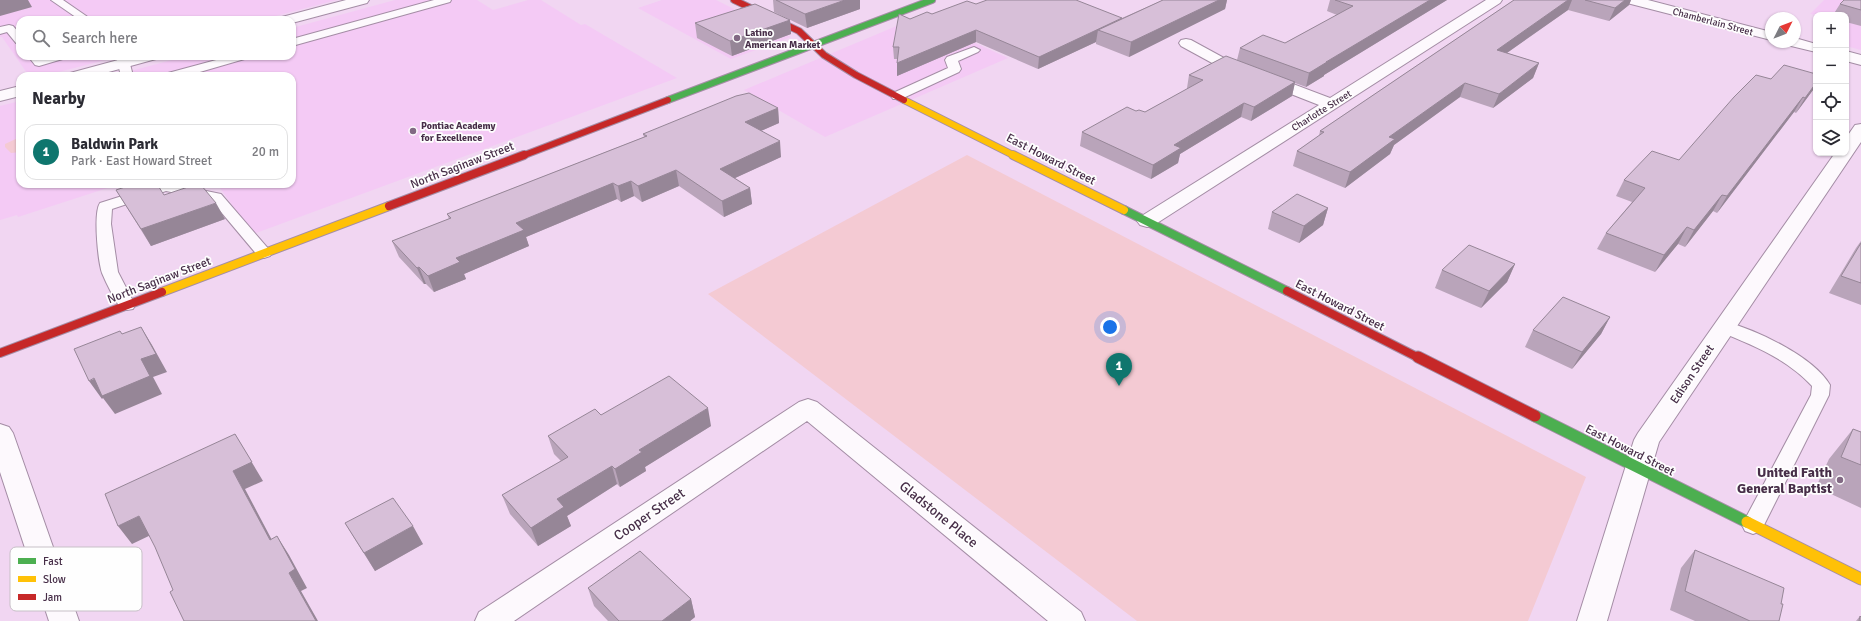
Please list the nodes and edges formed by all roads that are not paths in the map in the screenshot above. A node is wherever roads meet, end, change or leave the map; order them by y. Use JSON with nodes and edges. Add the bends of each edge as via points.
{"nodes":[{"id":1,"x":56,"y":0,"type":"edge"},
{"id":2,"x":362,"y":0,"type":"edge"},
{"id":3,"x":446,"y":0,"type":"edge"},
{"id":4,"x":734,"y":0,"type":"edge"},
{"id":5,"x":932,"y":0,"type":"edge"},
{"id":6,"x":1495,"y":0,"type":"edge"},
{"id":7,"x":1632,"y":0,"type":"edge"},
{"id":8,"x":81,"y":16,"type":"edge"},
{"id":9,"x":296,"y":18,"type":"edge"},
{"id":10,"x":0,"y":31,"type":"edge"},
{"id":11,"x":1765,"y":34,"type":"edge"},
{"id":12,"x":16,"y":36,"type":"edge"},
{"id":13,"x":296,"y":42,"type":"edge"},
{"id":14,"x":1186,"y":43,"type":"dead end"},
{"id":15,"x":1801,"y":44,"type":"edge"},
{"id":16,"x":813,"y":45,"type":"junction"},
{"id":17,"x":1813,"y":47,"type":"edge"},
{"id":18,"x":974,"y":50,"type":"dead end"},
{"id":19,"x":1849,"y":57,"type":"edge"},
{"id":20,"x":37,"y":60,"type":"edge"},
{"id":21,"x":47,"y":60,"type":"edge"},
{"id":22,"x":139,"y":60,"type":"edge"},
{"id":23,"x":230,"y":60,"type":"edge"},
{"id":24,"x":1861,"y":60,"type":"edge"},
{"id":25,"x":124,"y":65,"type":"edge"},
{"id":26,"x":93,"y":72,"type":"edge"},
{"id":27,"x":186,"y":72,"type":"edge"},
{"id":28,"x":16,"y":92,"type":"edge"},
{"id":29,"x":0,"y":96,"type":"edge"},
{"id":30,"x":897,"y":96,"type":"junction"},
{"id":31,"x":1332,"y":104,"type":"junction"},
{"id":32,"x":1861,"y":129,"type":"edge"},
{"id":33,"x":1849,"y":146,"type":"edge"},
{"id":34,"x":1842,"y":156,"type":"edge"},
{"id":35,"x":162,"y":188,"type":"edge"},
{"id":36,"x":170,"y":188,"type":"edge"},
{"id":37,"x":1147,"y":221,"type":"junction"},
{"id":38,"x":264,"y":253,"type":"junction"},
{"id":39,"x":127,"y":305,"type":"junction"},
{"id":40,"x":1724,"y":327,"type":"junction"},
{"id":41,"x":0,"y":353,"type":"edge"},
{"id":42,"x":808,"y":408,"type":"joint"},
{"id":43,"x":0,"y":433,"type":"edge"},
{"id":44,"x":1639,"y":469,"type":"junction"},
{"id":45,"x":1753,"y":525,"type":"junction"},
{"id":46,"x":39,"y":547,"type":"edge"},
{"id":47,"x":1861,"y":579,"type":"edge"},
{"id":48,"x":61,"y":611,"type":"edge"},
{"id":49,"x":64,"y":621,"type":"edge"},
{"id":50,"x":490,"y":621,"type":"edge"},
{"id":51,"x":1070,"y":621,"type":"edge"},
{"id":52,"x":1592,"y":621,"type":"edge"}],
"edges":[{"from":1,"to":8,"type":"lane"},
{"from":2,"to":9,"type":"street"},
{"from":3,"to":13,"type":"lane"},
{"from":4,"to":16,"type":"street","name":"East Howard Street","via":[[799,31]]},
{"from":5,"to":16,"type":"street","name":"North Saginaw Street"},
{"from":6,"to":31,"type":"street","name":"Charlotte Street"},
{"from":7,"to":11,"type":"street","name":"Chamberlain Street"},
{"from":10,"to":12,"type":"lane","via":[[9,28]]},
{"from":14,"to":31,"type":"street","via":[[1219,62]]},
{"from":15,"to":17,"type":"street"},
{"from":16,"to":30,"type":"street","name":"East Howard Street","via":[[843,67]]},
{"from":16,"to":38,"type":"street","name":"North Saginaw Street"},
{"from":18,"to":30,"type":"lane","via":[[951,60],[956,69]]},
{"from":19,"to":24,"type":"street"},
{"from":20,"to":21,"type":"lane"},
{"from":22,"to":25,"type":"street"},
{"from":23,"to":27,"type":"lane"},
{"from":25,"to":26,"type":"street"},
{"from":28,"to":29,"type":"street"},
{"from":30,"to":37,"type":"street","name":"East Howard Street"},
{"from":31,"to":37,"type":"street","name":"Charlotte Street"},
{"from":32,"to":33,"type":"street","name":"Edison Street"},
{"from":34,"to":40,"type":"street","name":"Edison Street"},
{"from":35,"to":39,"type":"lane","via":[[105,206],[103,224],[110,272]]},
{"from":36,"to":38,"type":"lane","via":[[216,197]]},
{"from":37,"to":44,"type":"street","name":"East Howard Street"},
{"from":38,"to":39,"type":"street","name":"North Saginaw Street"},
{"from":39,"to":41,"type":"street","name":"North Saginaw Street"},
{"from":40,"to":44,"type":"street","name":"Edison Street","via":[[1647,440]]},
{"from":40,"to":45,"type":"lane","via":[[1786,355],[1811,372],[1821,385],[1820,395]]},
{"from":42,"to":50,"type":"street","name":"Cooper Street"},
{"from":42,"to":51,"type":"street","name":"Gladstone Place"},
{"from":43,"to":46,"type":"street"},
{"from":44,"to":45,"type":"street","name":"East Howard Street"},
{"from":44,"to":52,"type":"street","name":"Edison Street"},
{"from":45,"to":47,"type":"street","name":"East Howard Street"},
{"from":48,"to":49,"type":"street"}]}
